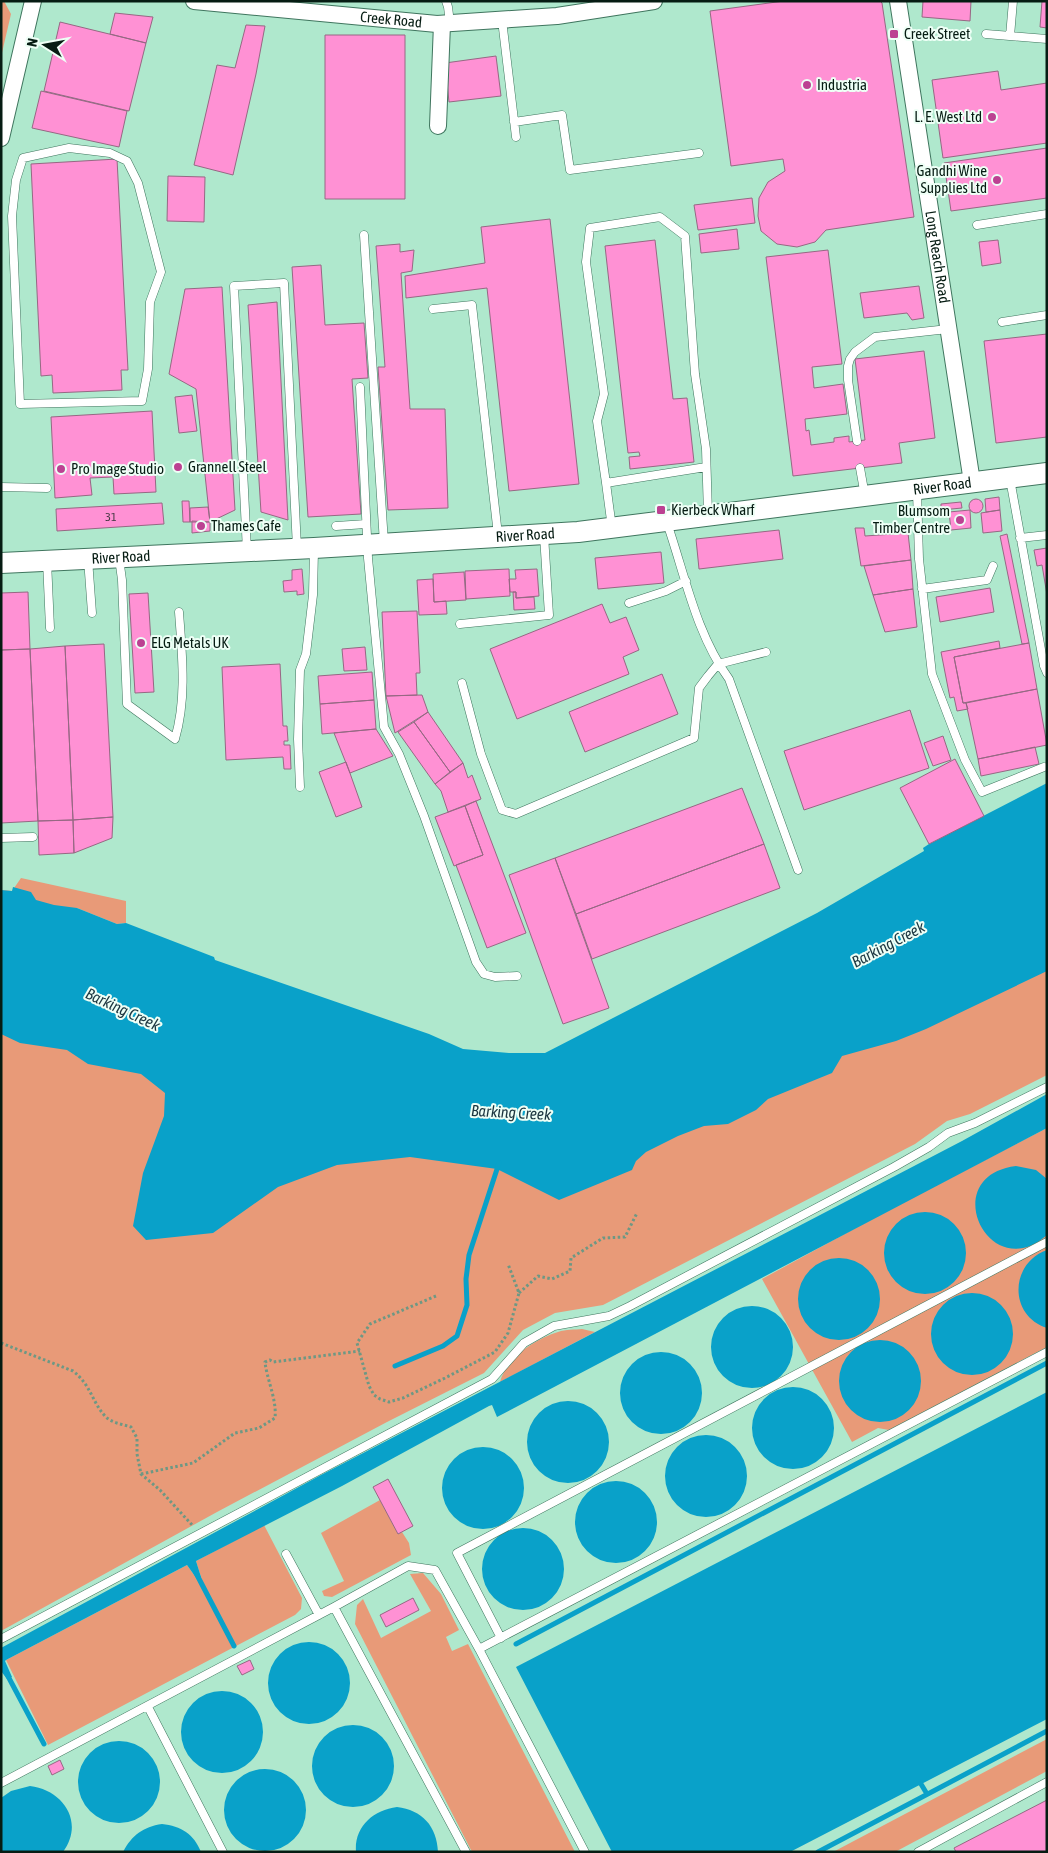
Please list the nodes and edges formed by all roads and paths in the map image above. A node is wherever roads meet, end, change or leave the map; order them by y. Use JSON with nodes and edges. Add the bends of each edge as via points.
{"nodes":[{"id":1,"x":34,"y":1,"type":"edge"},
{"id":2,"x":194,"y":1,"type":"edge"},
{"id":3,"x":446,"y":1,"type":"edge"},
{"id":4,"x":654,"y":1,"type":"edge"},
{"id":5,"x":898,"y":1,"type":"edge"},
{"id":6,"x":1013,"y":1,"type":"edge"},
{"id":7,"x":294,"y":6,"type":"edge"},
{"id":8,"x":556,"y":9,"type":"edge"},
{"id":9,"x":502,"y":20,"type":"junction"},
{"id":10,"x":446,"y":23,"type":"junction"},
{"id":11,"x":986,"y":34,"type":"dead end"},
{"id":12,"x":1010,"y":36,"type":"junction"},
{"id":13,"x":1047,"y":39,"type":"edge"},
{"id":14,"x":514,"y":122,"type":"junction"},
{"id":15,"x":438,"y":126,"type":"dead end"},
{"id":16,"x":516,"y":137,"type":"dead end"},
{"id":17,"x":1,"y":138,"type":"edge"},
{"id":18,"x":699,"y":153,"type":"dead end"},
{"id":19,"x":1047,"y":214,"type":"edge"},
{"id":20,"x":977,"y":225,"type":"dead end"},
{"id":21,"x":364,"y":235,"type":"dead end"},
{"id":22,"x":433,"y":309,"type":"dead end"},
{"id":23,"x":1047,"y":315,"type":"edge"},
{"id":24,"x":1002,"y":322,"type":"dead end"},
{"id":25,"x":948,"y":329,"type":"junction"},
{"id":26,"x":360,"y":387,"type":"dead end"},
{"id":27,"x":20,"y":404,"type":"joint"},
{"id":28,"x":857,"y":441,"type":"dead end"},
{"id":29,"x":706,"y":467,"type":"junction"},
{"id":30,"x":860,"y":468,"type":"dead end"},
{"id":31,"x":1047,"y":473,"type":"edge"},
{"id":32,"x":1010,"y":477,"type":"junction"},
{"id":33,"x":972,"y":482,"type":"junction"},
{"id":34,"x":606,"y":483,"type":"junction"},
{"id":35,"x":1,"y":487,"type":"edge"},
{"id":36,"x":47,"y":488,"type":"dead end"},
{"id":37,"x":917,"y":490,"type":"junction"},
{"id":38,"x":866,"y":497,"type":"junction"},
{"id":39,"x":708,"y":516,"type":"junction"},
{"id":40,"x":666,"y":521,"type":"junction"},
{"id":41,"x":366,"y":524,"type":"junction"},
{"id":42,"x":336,"y":526,"type":"dead end"},
{"id":43,"x":612,"y":528,"type":"junction"},
{"id":44,"x":544,"y":534,"type":"junction"},
{"id":45,"x":1047,"y":535,"type":"edge"},
{"id":46,"x":499,"y":537,"type":"junction"},
{"id":47,"x":1020,"y":538,"type":"junction"},
{"id":48,"x":376,"y":544,"type":"junction"},
{"id":49,"x":305,"y":548,"type":"junction"},
{"id":50,"x":247,"y":551,"type":"junction"},
{"id":51,"x":119,"y":558,"type":"junction"},
{"id":52,"x":88,"y":559,"type":"junction"},
{"id":53,"x":47,"y":561,"type":"junction"},
{"id":54,"x":1,"y":563,"type":"edge"},
{"id":55,"x":993,"y":566,"type":"dead end"},
{"id":56,"x":686,"y":581,"type":"junction"},
{"id":57,"x":922,"y":589,"type":"junction"},
{"id":58,"x":629,"y":603,"type":"dead end"},
{"id":59,"x":179,"y":612,"type":"dead end"},
{"id":60,"x":92,"y":613,"type":"dead end"},
{"id":61,"x":460,"y":624,"type":"dead end"},
{"id":62,"x":50,"y":628,"type":"dead end"},
{"id":63,"x":766,"y":652,"type":"dead end"},
{"id":64,"x":718,"y":664,"type":"junction"},
{"id":65,"x":1047,"y":674,"type":"edge"},
{"id":66,"x":462,"y":684,"type":"dead end"},
{"id":67,"x":1044,"y":767,"type":"dead end"},
{"id":68,"x":300,"y":788,"type":"dead end"},
{"id":69,"x":33,"y":837,"type":"dead end"},
{"id":70,"x":1,"y":838,"type":"edge"},
{"id":71,"x":798,"y":870,"type":"dead end"},
{"id":72,"x":517,"y":976,"type":"dead end"},
{"id":73,"x":1047,"y":1087,"type":"edge"},
{"id":74,"x":637,"y":1213,"type":"dead end"},
{"id":75,"x":1047,"y":1242,"type":"edge"},
{"id":76,"x":508,"y":1264,"type":"dead end"},
{"id":77,"x":519,"y":1293,"type":"junction"},
{"id":78,"x":436,"y":1296,"type":"dead end"},
{"id":79,"x":1,"y":1343,"type":"edge"},
{"id":80,"x":360,"y":1351,"type":"junction"},
{"id":81,"x":1047,"y":1352,"type":"edge"},
{"id":82,"x":141,"y":1474,"type":"junction"},
{"id":83,"x":198,"y":1533,"type":"junction"},
{"id":84,"x":286,"y":1554,"type":"dead end"},
{"id":85,"x":334,"y":1607,"type":"junction"},
{"id":86,"x":319,"y":1615,"type":"junction"},
{"id":87,"x":501,"y":1638,"type":"junction"},
{"id":88,"x":1,"y":1639,"type":"edge"},
{"id":89,"x":479,"y":1649,"type":"junction"},
{"id":90,"x":148,"y":1706,"type":"junction"},
{"id":91,"x":1047,"y":1782,"type":"edge"},
{"id":92,"x":1,"y":1783,"type":"edge"},
{"id":93,"x":923,"y":1851,"type":"edge"},
{"id":94,"x":223,"y":1852,"type":"edge"},
{"id":95,"x":466,"y":1852,"type":"edge"},
{"id":96,"x":585,"y":1852,"type":"edge"}],
"edges":[{"from":1,"to":17,"type":"street","via":[[10,86]]},
{"from":2,"to":7,"type":"street","name":"Creek Road"},
{"from":3,"to":10,"type":"lane"},
{"from":4,"to":8,"type":"street","name":"Creek Road"},
{"from":5,"to":25,"type":"street","name":"Long Reach Road"},
{"from":6,"to":12,"type":"lane"},
{"from":7,"to":10,"type":"street","name":"Creek Road"},
{"from":8,"to":9,"type":"street","name":"Creek Road"},
{"from":9,"to":10,"type":"street","name":"Creek Road"},
{"from":9,"to":14,"type":"lane"},
{"from":10,"to":15,"type":"street"},
{"from":11,"to":12,"type":"lane"},
{"from":12,"to":13,"type":"lane"},
{"from":14,"to":16,"type":"lane"},
{"from":14,"to":18,"type":"lane","via":[[562,116],[570,170]]},
{"from":19,"to":20,"type":"lane"},
{"from":21,"to":48,"type":"lane"},
{"from":22,"to":46,"type":"lane","via":[[472,305]]},
{"from":23,"to":24,"type":"lane"},
{"from":25,"to":28,"type":"lane","via":[[875,337],[855,352],[848,366],[848,380]]},
{"from":25,"to":33,"type":"street","name":"Long Reach Road"},
{"from":26,"to":41,"type":"lane"},
{"from":27,"to":27,"type":"lane","via":[[142,401],[148,369],[150,302],[161,272],[138,183],[127,160],[69,148],[23,158],[16,180],[12,216]]},
{"from":29,"to":34,"type":"lane"},
{"from":29,"to":34,"type":"lane","via":[[695,374],[685,236],[660,217],[590,228],[586,262],[604,394],[597,421]]},
{"from":29,"to":39,"type":"lane"},
{"from":30,"to":38,"type":"lane"},
{"from":31,"to":32,"type":"street","name":"River Road"},
{"from":32,"to":33,"type":"street","name":"River Road"},
{"from":32,"to":47,"type":"lane"},
{"from":33,"to":37,"type":"street","name":"River Road"},
{"from":34,"to":43,"type":"lane"},
{"from":35,"to":36,"type":"lane"},
{"from":37,"to":38,"type":"street","name":"River Road"},
{"from":37,"to":57,"type":"lane"},
{"from":38,"to":39,"type":"street","name":"River Road"},
{"from":39,"to":40,"type":"street","name":"River Road"},
{"from":40,"to":43,"type":"street","name":"River Road"},
{"from":40,"to":56,"type":"lane"},
{"from":41,"to":42,"type":"lane"},
{"from":41,"to":48,"type":"lane"},
{"from":43,"to":44,"type":"street","name":"River Road"},
{"from":44,"to":46,"type":"street","name":"River Road"},
{"from":44,"to":61,"type":"lane","via":[[549,615]]},
{"from":45,"to":47,"type":"lane"},
{"from":46,"to":48,"type":"street","name":"River Road"},
{"from":47,"to":65,"type":"lane"},
{"from":48,"to":49,"type":"street","name":"River Road"},
{"from":48,"to":72,"type":"lane","via":[[373,623],[384,727],[400,754],[476,962],[484,974]]},
{"from":49,"to":50,"type":"street","name":"River Road"},
{"from":49,"to":50,"type":"lane","via":[[284,283],[234,286]]},
{"from":49,"to":68,"type":"lane","via":[[313,595],[306,654],[300,670]]},
{"from":50,"to":51,"type":"street","name":"River Road"},
{"from":51,"to":52,"type":"street","name":"River Road"},
{"from":51,"to":59,"type":"lane","via":[[127,704],[175,739],[184,674]]},
{"from":52,"to":53,"type":"street","name":"River Road"},
{"from":52,"to":60,"type":"lane"},
{"from":53,"to":54,"type":"street","name":"River Road"},
{"from":53,"to":62,"type":"lane"},
{"from":55,"to":57,"type":"lane","via":[[987,580]]},
{"from":56,"to":58,"type":"lane"},
{"from":56,"to":64,"type":"lane","via":[[700,626]]},
{"from":57,"to":67,"type":"lane","via":[[932,674],[965,760],[982,792]]},
{"from":63,"to":64,"type":"lane"},
{"from":64,"to":66,"type":"lane","via":[[699,688],[694,738],[516,814],[502,810]]},
{"from":64,"to":71,"type":"lane","via":[[729,679]]},
{"from":69,"to":70,"type":"lane"},
{"from":73,"to":83,"type":"lane","via":[[948,1133],[894,1167],[630,1306],[609,1316],[554,1326],[524,1343],[492,1379]]},
{"from":74,"to":77,"type":"path","via":[[625,1237],[603,1238],[571,1258],[570,1271],[552,1278],[538,1276]]},
{"from":75,"to":87,"type":"lane","via":[[457,1553]]},
{"from":76,"to":77,"type":"path"},
{"from":77,"to":80,"type":"path","via":[[508,1333],[495,1352],[404,1398],[389,1402],[374,1395]]},
{"from":78,"to":80,"type":"path","via":[[370,1324],[357,1343]]},
{"from":79,"to":82,"type":"path","via":[[73,1371],[82,1378],[105,1416],[131,1427],[137,1438]]},
{"from":80,"to":82,"type":"path","via":[[265,1362],[276,1418],[259,1428],[235,1433],[193,1463]]},
{"from":81,"to":87,"type":"lane"},
{"from":82,"to":83,"type":"path","via":[[160,1490]]},
{"from":83,"to":88,"type":"lane"},
{"from":84,"to":86,"type":"lane"},
{"from":85,"to":86,"type":"lane"},
{"from":85,"to":89,"type":"lane","via":[[408,1566],[436,1570]]},
{"from":85,"to":95,"type":"lane"},
{"from":86,"to":90,"type":"lane"},
{"from":87,"to":89,"type":"lane"},
{"from":89,"to":96,"type":"lane"},
{"from":90,"to":92,"type":"lane"},
{"from":90,"to":94,"type":"lane"},
{"from":91,"to":93,"type":"lane"}]}
